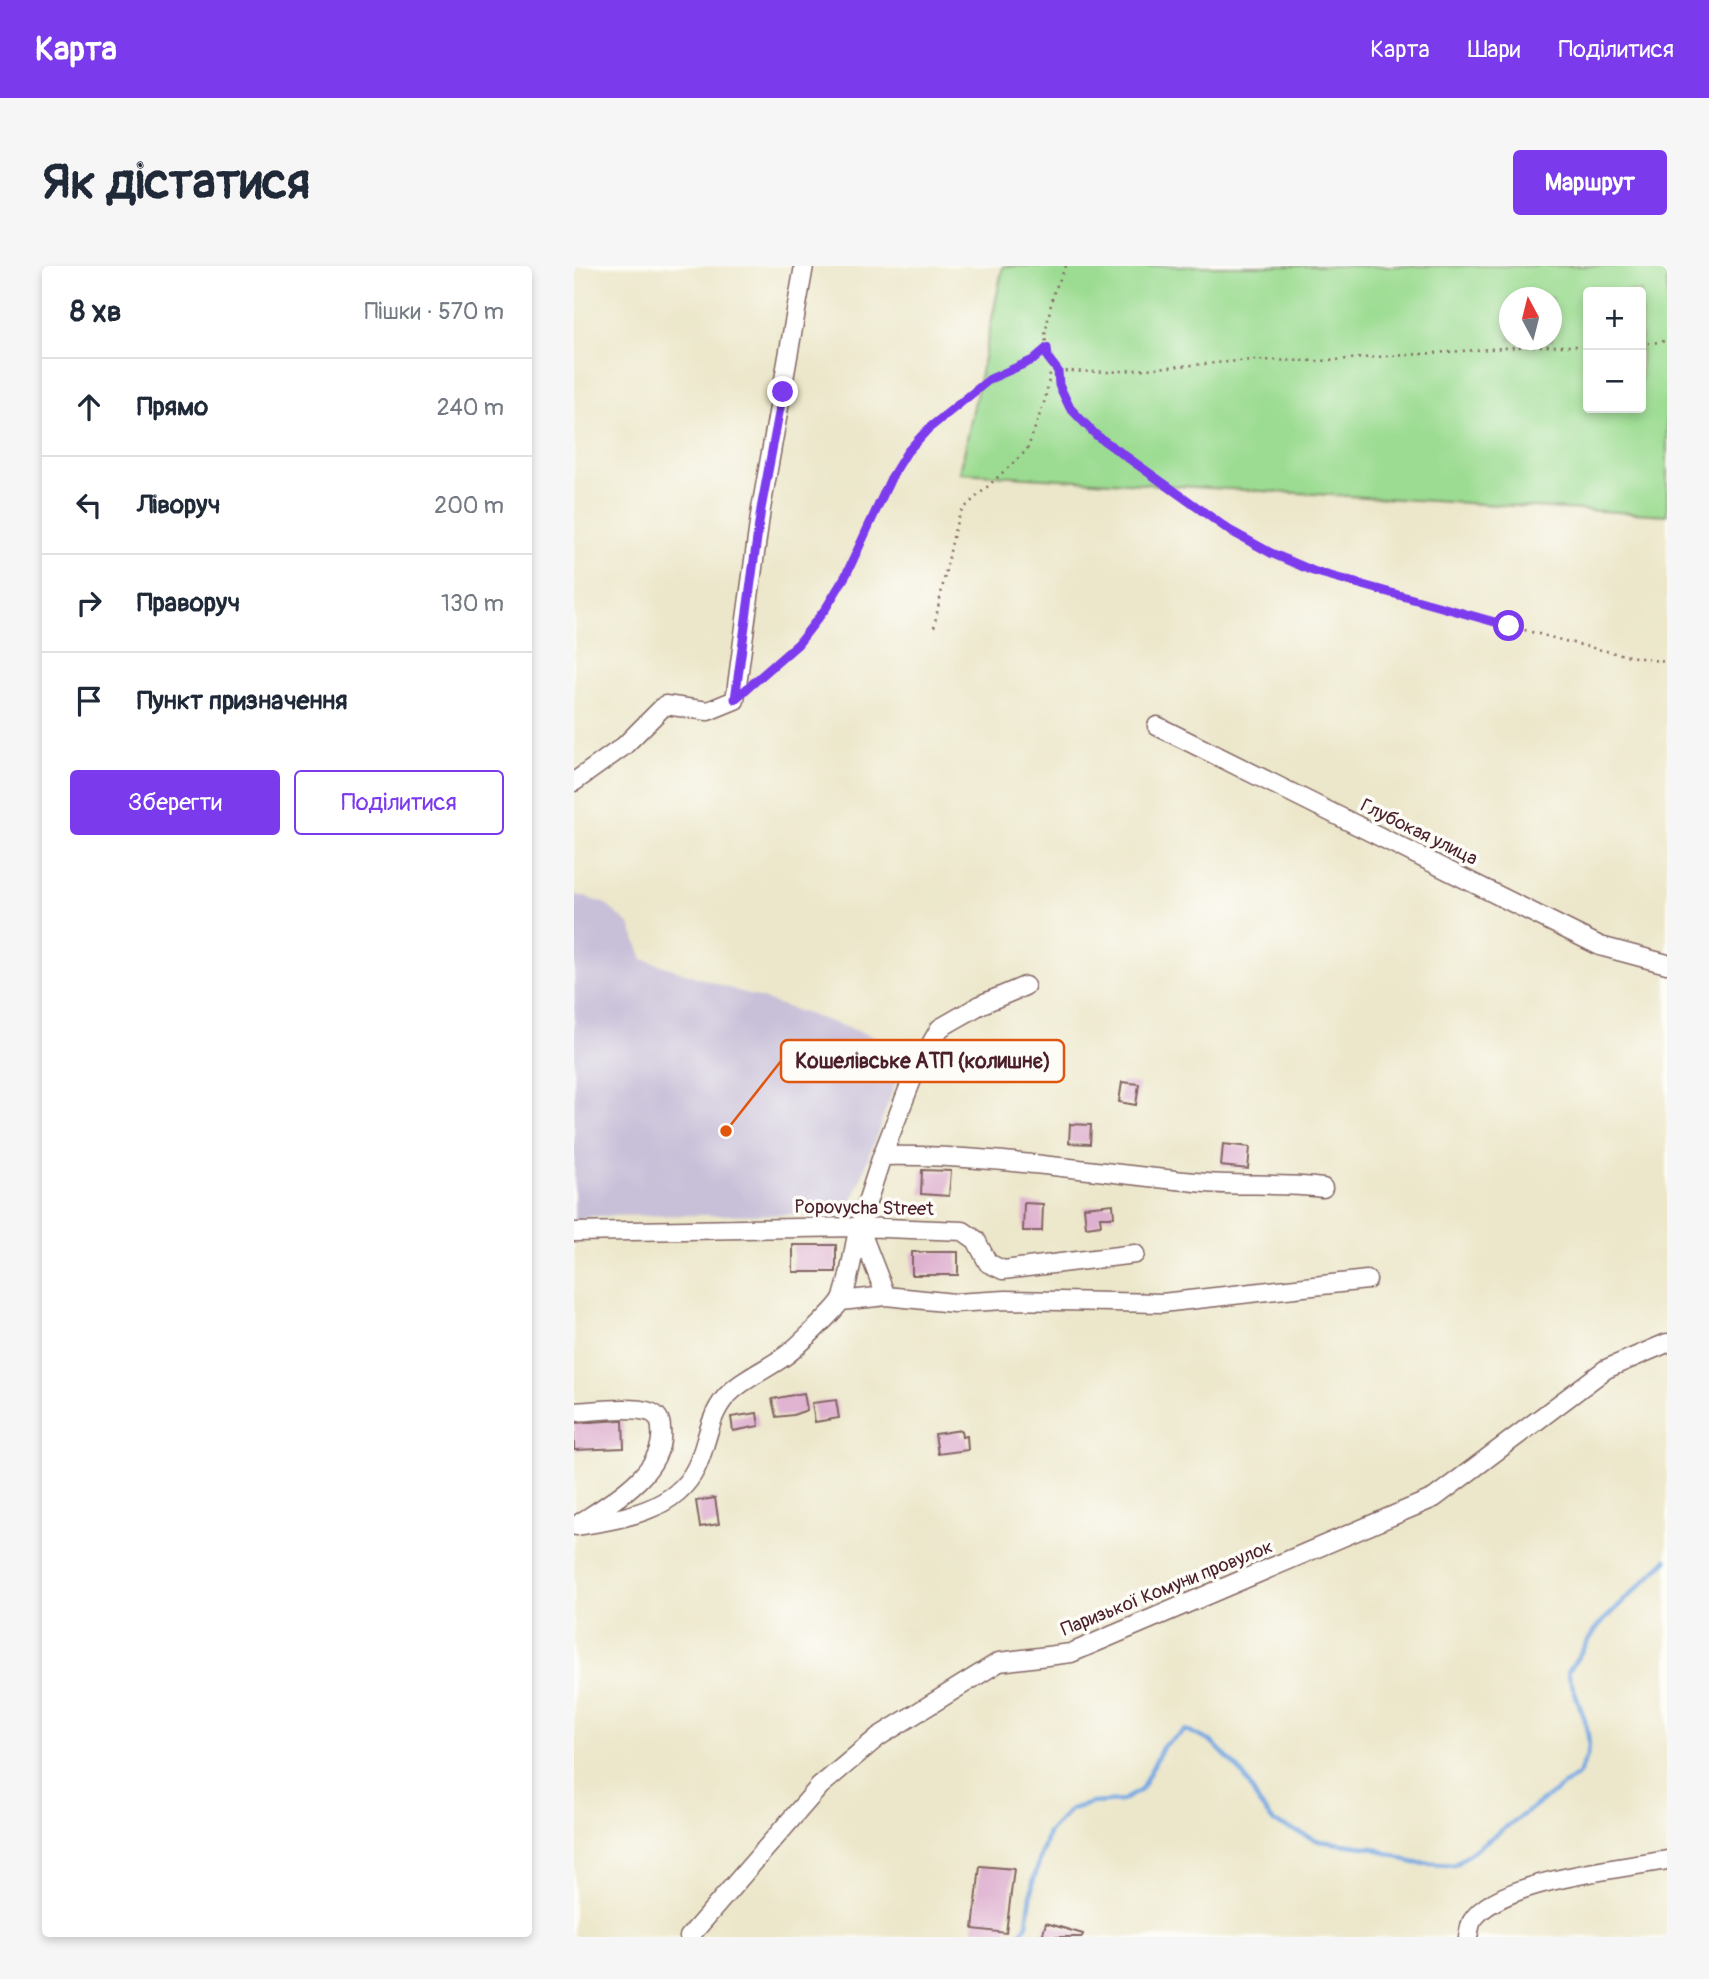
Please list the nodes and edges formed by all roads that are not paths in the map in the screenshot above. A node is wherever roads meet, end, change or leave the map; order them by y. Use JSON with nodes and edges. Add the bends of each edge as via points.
{"nodes":[{"id":1,"x":804,"y":266,"type":"edge"},
{"id":2,"x":1157,"y":726,"type":"dead end"},
{"id":3,"x":574,"y":782,"type":"edge"},
{"id":4,"x":1667,"y":964,"type":"edge"},
{"id":5,"x":1025,"y":986,"type":"dead end"},
{"id":6,"x":882,"y":1156,"type":"junction"},
{"id":7,"x":1323,"y":1188,"type":"dead end"},
{"id":8,"x":859,"y":1227,"type":"junction"},
{"id":9,"x":574,"y":1232,"type":"edge"},
{"id":10,"x":1135,"y":1254,"type":"dead end"},
{"id":11,"x":1367,"y":1279,"type":"dead end"},
{"id":12,"x":886,"y":1296,"type":"junction"},
{"id":13,"x":841,"y":1301,"type":"junction"},
{"id":14,"x":1667,"y":1343,"type":"edge"},
{"id":15,"x":574,"y":1412,"type":"edge"},
{"id":16,"x":575,"y":1526,"type":"edge"},
{"id":17,"x":1667,"y":1860,"type":"edge"},
{"id":18,"x":689,"y":1937,"type":"edge"},
{"id":19,"x":1468,"y":1937,"type":"edge"}],
"edges":[{"from":1,"to":3,"type":"street","via":[[761,509],[735,699],[708,711],[665,705],[624,746]]},
{"from":2,"to":4,"type":"street","name":"Глубокая улица","via":[[1600,946]]},
{"from":5,"to":6,"type":"street","via":[[940,1028],[915,1072]]},
{"from":6,"to":7,"type":"street","via":[[965,1157],[1231,1186]]},
{"from":6,"to":8,"type":"street"},
{"from":8,"to":9,"type":"street","name":"Popovycha Street"},
{"from":8,"to":10,"type":"street","name":"Popovycha Street","via":[[963,1231],[976,1240],[988,1262],[1003,1269]]},
{"from":8,"to":12,"type":"street"},
{"from":8,"to":13,"type":"street"},
{"from":11,"to":12,"type":"street","via":[[1162,1303],[954,1303]]},
{"from":12,"to":13,"type":"street"},
{"from":13,"to":16,"type":"street","via":[[788,1355],[725,1399],[696,1469],[668,1500],[628,1518]]},
{"from":14,"to":18,"type":"street","name":"Паризької Комуни провулок","via":[[1606,1369],[1434,1499],[1071,1653],[999,1662],[878,1737],[820,1786]]},
{"from":15,"to":16,"type":"street","via":[[651,1412],[659,1418],[661,1428],[658,1449],[644,1474],[626,1492]]},
{"from":17,"to":19,"type":"street","via":[[1528,1886],[1493,1901],[1472,1922]]}]}
